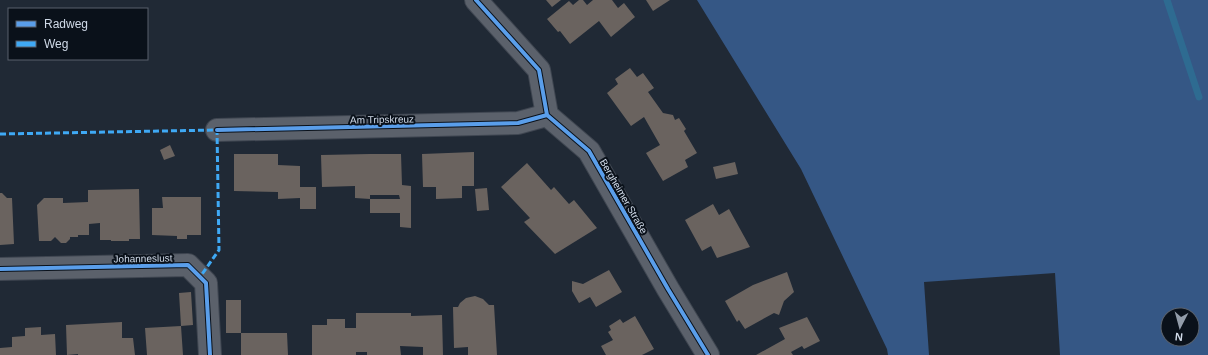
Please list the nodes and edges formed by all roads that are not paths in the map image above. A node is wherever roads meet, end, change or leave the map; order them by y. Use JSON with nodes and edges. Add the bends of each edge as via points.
{"nodes":[{"id":1,"x":476,"y":0,"type":"edge"},
{"id":2,"x":547,"y":115,"type":"junction"},
{"id":3,"x":217,"y":130,"type":"dead end"},
{"id":4,"x":0,"y":269,"type":"edge"},
{"id":5,"x":210,"y":355,"type":"edge"},
{"id":6,"x":708,"y":355,"type":"edge"}],
"edges":[{"from":1,"to":2,"type":"street","via":[[539,70]]},
{"from":2,"to":3,"type":"street","name":"Am Tripskreuz","via":[[518,124]]},
{"from":2,"to":6,"type":"street","name":"Bergheimer Straße","via":[[589,151]]},
{"from":4,"to":5,"type":"street","name":"Johanneslust","via":[[188,265],[206,283]]}]}
